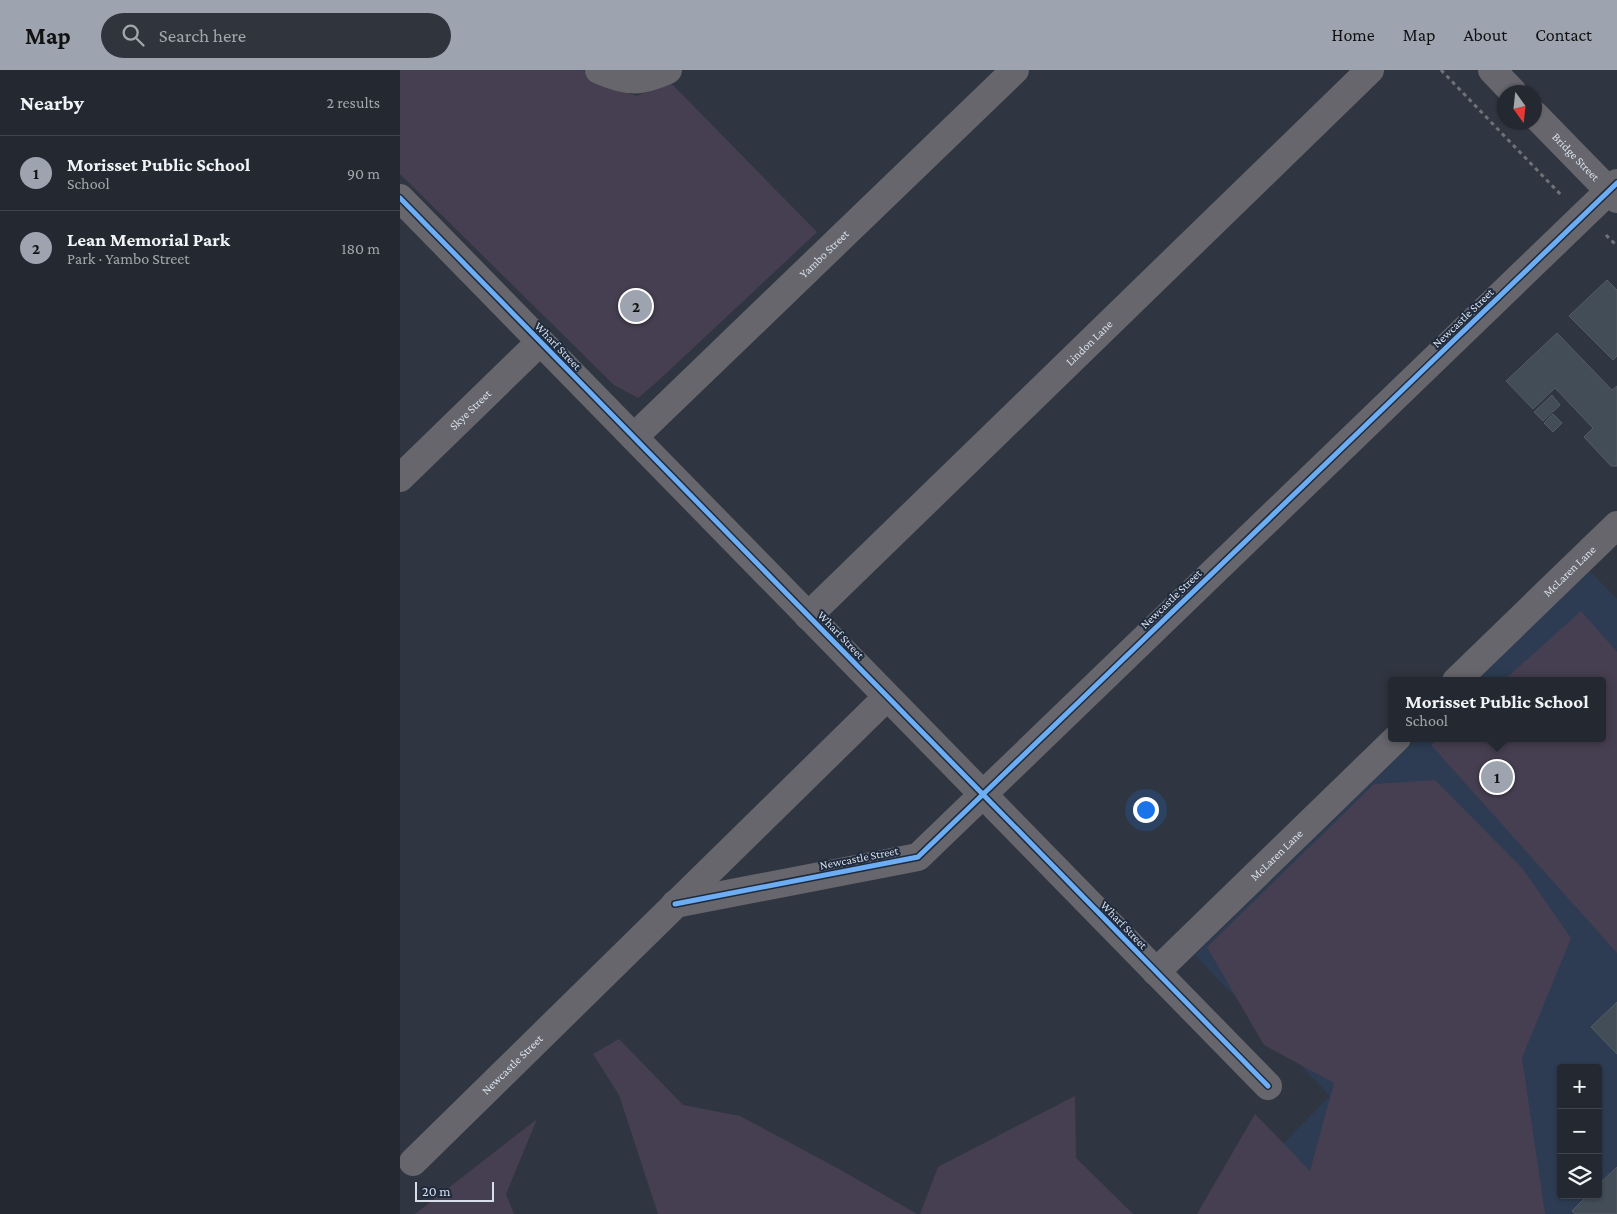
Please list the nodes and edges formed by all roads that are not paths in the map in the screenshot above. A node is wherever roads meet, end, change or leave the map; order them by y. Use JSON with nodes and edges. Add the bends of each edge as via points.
{"nodes":[{"id":1,"x":599,"y":70,"type":"edge"},
{"id":2,"x":668,"y":70,"type":"edge"},
{"id":3,"x":1015,"y":70,"type":"edge"},
{"id":4,"x":1370,"y":70,"type":"edge"},
{"id":5,"x":1492,"y":70,"type":"edge"},
{"id":6,"x":1506,"y":85,"type":"edge"},
{"id":7,"x":1542,"y":122,"type":"edge"},
{"id":8,"x":1614,"y":191,"type":"edge"},
{"id":9,"x":400,"y":198,"type":"edge"},
{"id":10,"x":540,"y":342,"type":"junction"},
{"id":11,"x":634,"y":437,"type":"junction"},
{"id":12,"x":400,"y":478,"type":"edge"},
{"id":13,"x":1617,"y":525,"type":"edge"},
{"id":14,"x":808,"y":616,"type":"junction"},
{"id":15,"x":1460,"y":677,"type":"edge"},
{"id":16,"x":887,"y":697,"type":"junction"},
{"id":17,"x":1393,"y":742,"type":"edge"},
{"id":18,"x":983,"y":794,"type":"junction"},
{"id":19,"x":675,"y":904,"type":"junction"},
{"id":20,"x":1156,"y":972,"type":"junction"},
{"id":21,"x":1268,"y":1086,"type":"dead end"},
{"id":22,"x":413,"y":1162,"type":"dead end"}],
"edges":[{"from":1,"to":2,"type":"street","via":[[616,78],[634,80],[652,78]]},
{"from":3,"to":11,"type":"street","name":"Yambo Street"},
{"from":4,"to":14,"type":"street","name":"Lindon Lane"},
{"from":5,"to":6,"type":"street"},
{"from":7,"to":8,"type":"street","name":"Bridge Street"},
{"from":8,"to":18,"type":"street","name":"Newcastle Street"},
{"from":9,"to":10,"type":"street","name":"Wharf Street"},
{"from":10,"to":11,"type":"street","name":"Wharf Street"},
{"from":10,"to":12,"type":"street","name":"Skye Street"},
{"from":11,"to":14,"type":"street","name":"Wharf Street"},
{"from":13,"to":15,"type":"street","name":"McLaren Lane"},
{"from":14,"to":16,"type":"street","name":"Wharf Street"},
{"from":16,"to":18,"type":"street","name":"Wharf Street"},
{"from":16,"to":19,"type":"street","name":"Newcastle Street"},
{"from":17,"to":20,"type":"street","name":"McLaren Lane"},
{"from":18,"to":19,"type":"street","name":"Newcastle Street","via":[[918,857]]},
{"from":18,"to":20,"type":"street","name":"Wharf Street"},
{"from":19,"to":22,"type":"street","name":"Newcastle Street"},
{"from":20,"to":21,"type":"street","name":"Wharf Street"}]}
